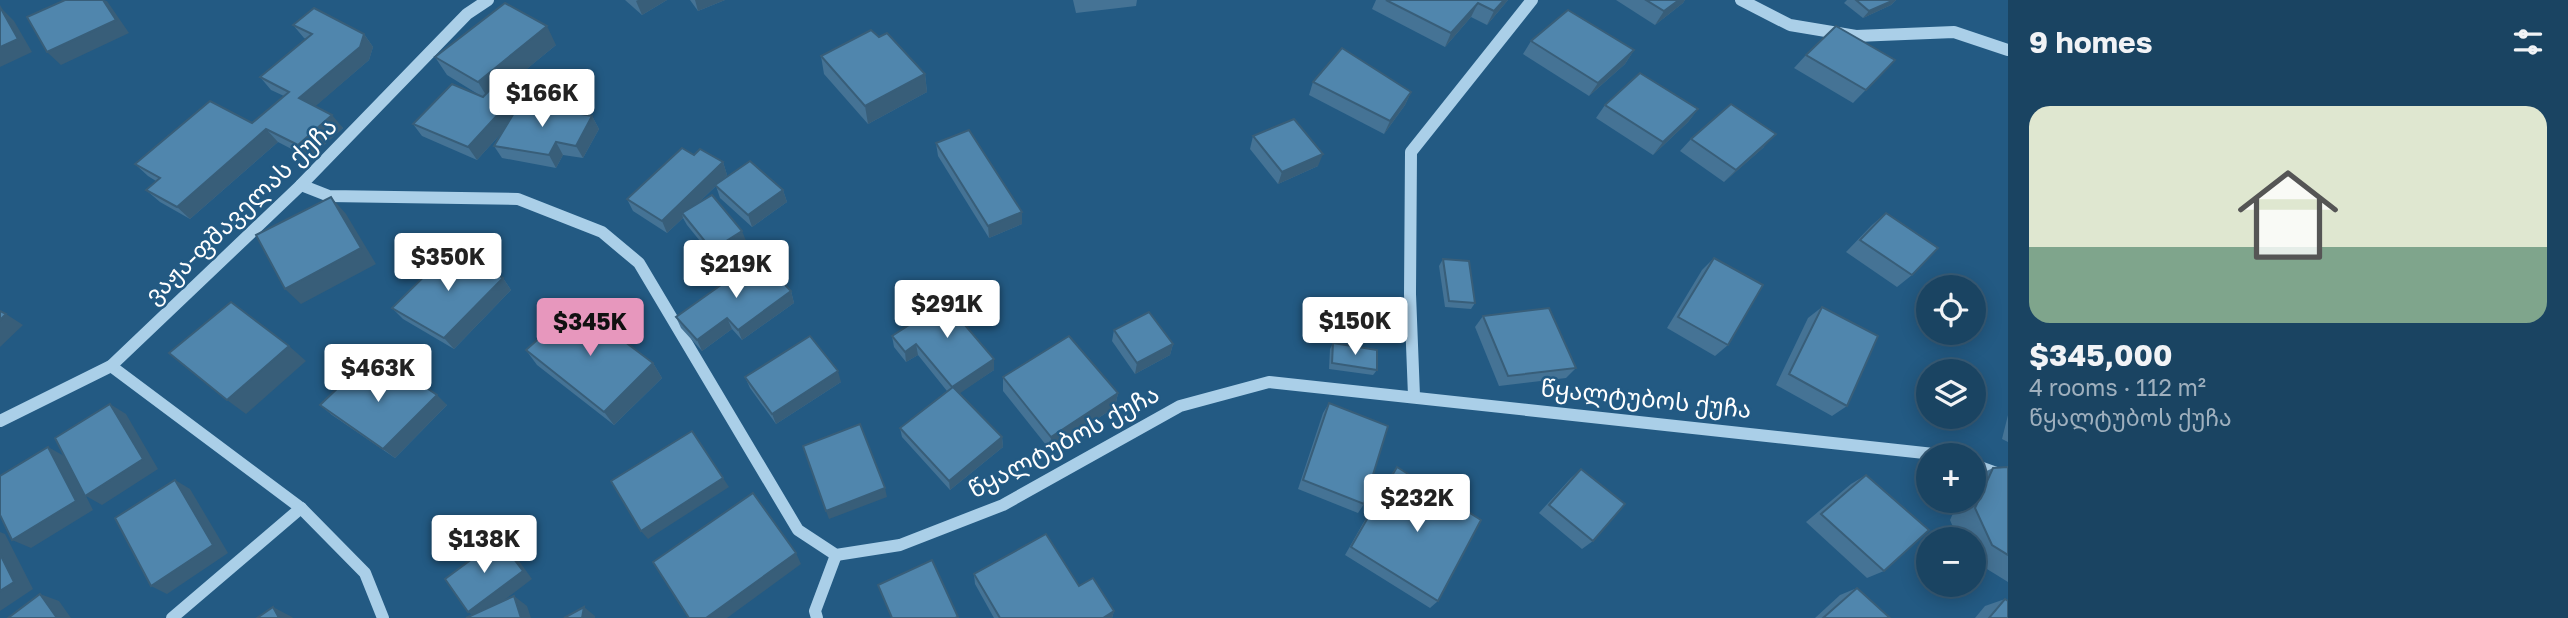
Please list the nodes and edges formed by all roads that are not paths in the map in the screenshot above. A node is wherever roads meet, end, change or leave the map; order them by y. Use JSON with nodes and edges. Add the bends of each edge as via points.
{"nodes":[{"id":1,"x":488,"y":0,"type":"edge"},
{"id":2,"x":1532,"y":0,"type":"edge"},
{"id":3,"x":1741,"y":0,"type":"edge"},
{"id":4,"x":2008,"y":50,"type":"edge"},
{"id":5,"x":301,"y":185,"type":"junction"},
{"id":6,"x":111,"y":366,"type":"junction"},
{"id":7,"x":1414,"y":396,"type":"junction"},
{"id":8,"x":0,"y":421,"type":"edge"},
{"id":9,"x":1916,"y":452,"type":"edge"},
{"id":10,"x":1986,"y":469,"type":"edge"},
{"id":11,"x":2008,"y":477,"type":"edge"},
{"id":12,"x":301,"y":508,"type":"junction"},
{"id":13,"x":836,"y":555,"type":"junction"},
{"id":14,"x":172,"y":618,"type":"edge"},
{"id":15,"x":383,"y":618,"type":"edge"},
{"id":16,"x":817,"y":618,"type":"edge"}],
"edges":[{"from":1,"to":5,"type":"street","name":"ვაჟა-ფშაველას ქუჩა","via":[[467,14]]},
{"from":2,"to":7,"type":"street","via":[[1411,152]]},
{"from":3,"to":4,"type":"street","via":[[1790,25],[1856,36],[1954,32]]},
{"from":5,"to":6,"type":"street","name":"ვაჟა-ფშაველას ქუჩა"},
{"from":5,"to":13,"type":"street","via":[[329,197],[518,199],[602,232],[639,263],[798,530]]},
{"from":6,"to":8,"type":"street","name":"ვაჟა-ფშაველას ქუჩა"},
{"from":6,"to":12,"type":"street"},
{"from":7,"to":9,"type":"street","name":"წყალტუბოს ქუჩა"},
{"from":7,"to":13,"type":"street","name":"წყალტუბოს ქუჩა","via":[[1269,382],[1193,402],[1003,505],[900,545]]},
{"from":10,"to":11,"type":"street"},
{"from":12,"to":14,"type":"street"},
{"from":12,"to":15,"type":"street","via":[[365,573]]},
{"from":13,"to":16,"type":"street","via":[[815,611]]}]}
